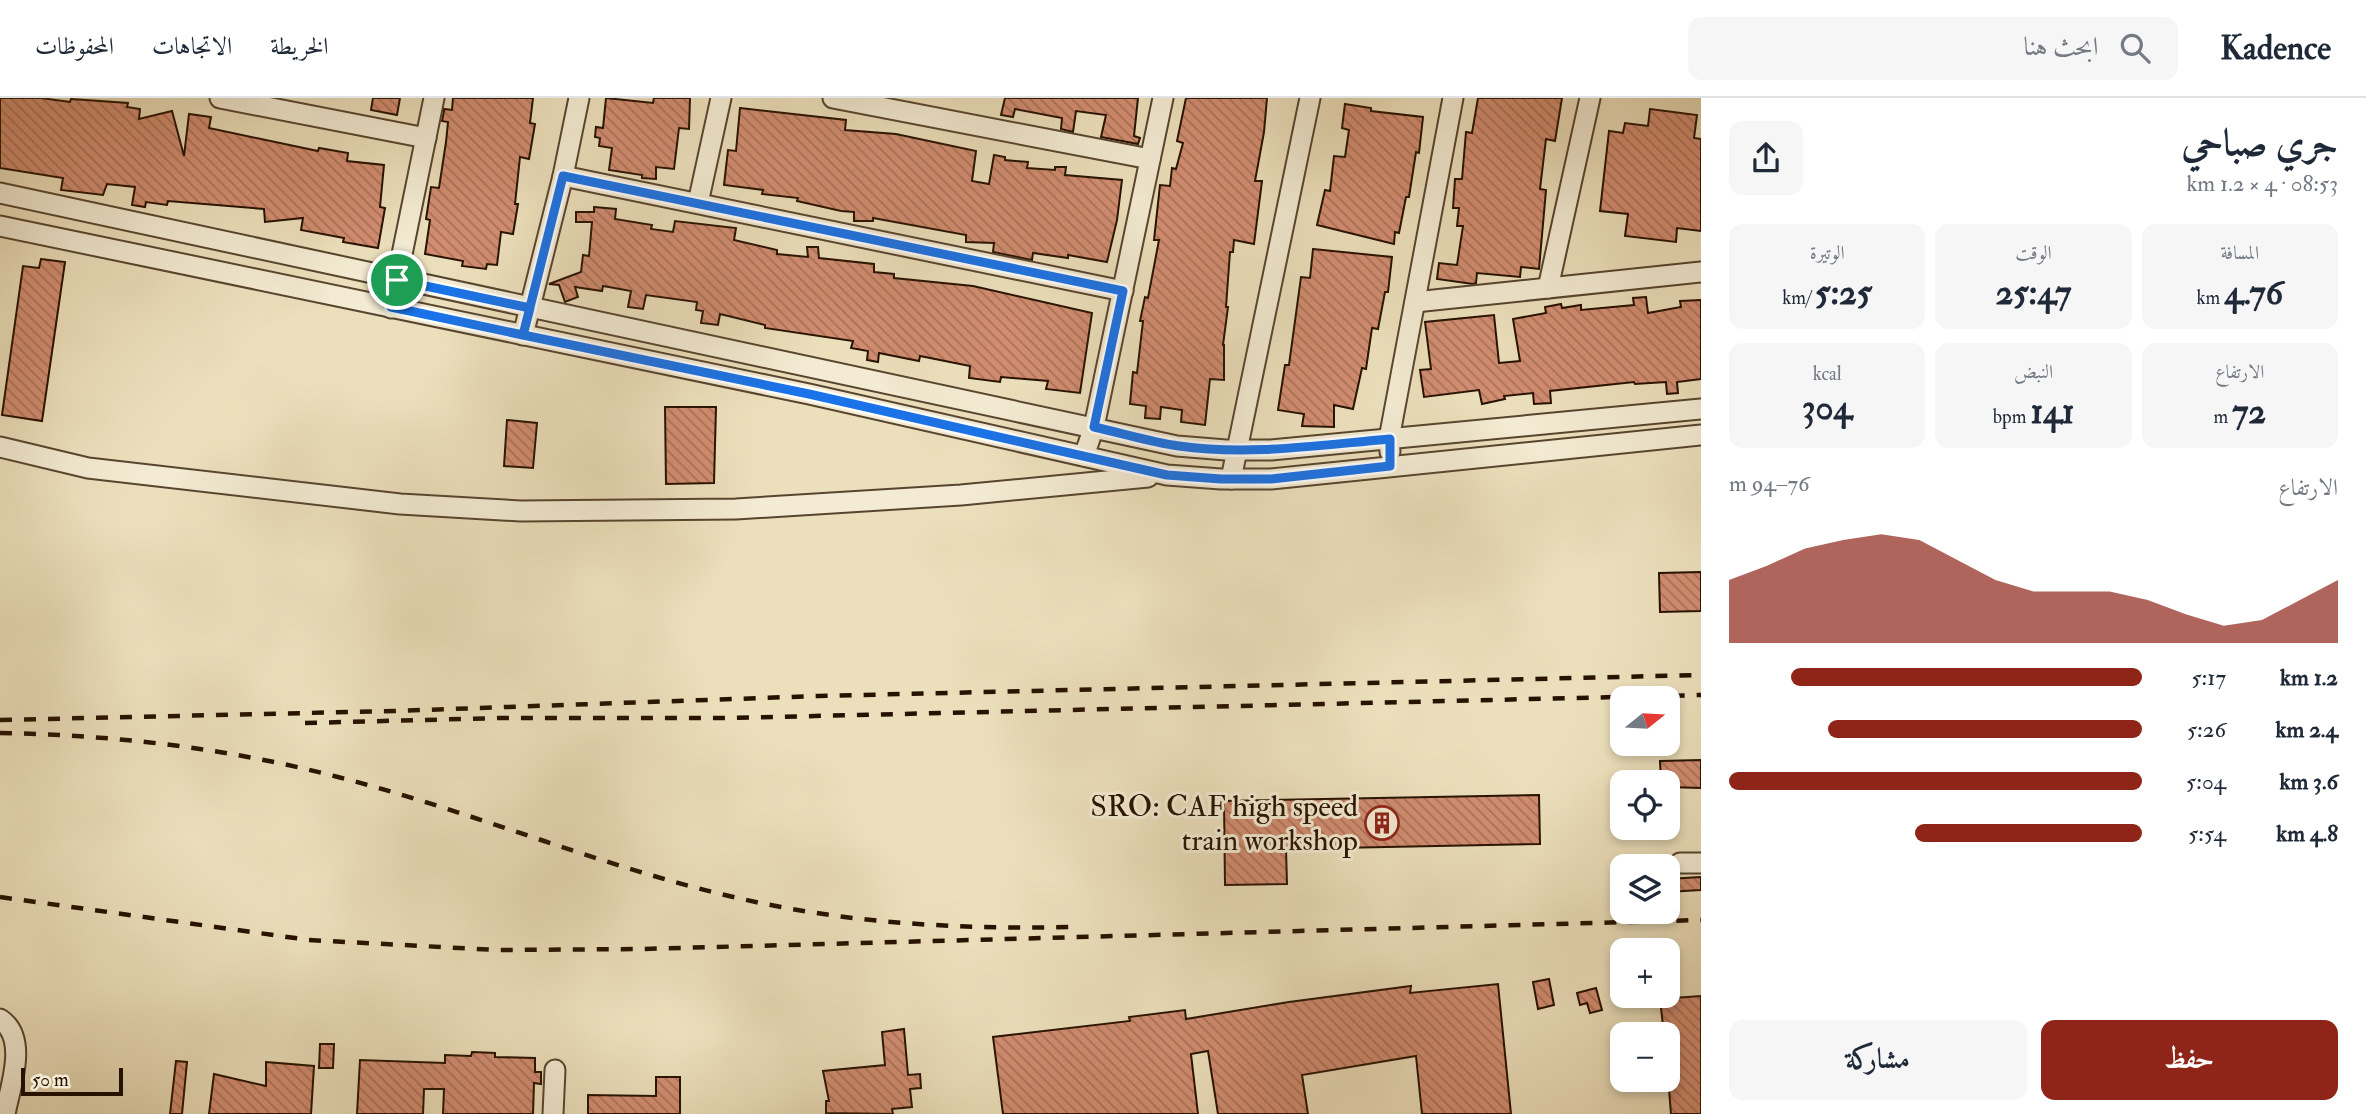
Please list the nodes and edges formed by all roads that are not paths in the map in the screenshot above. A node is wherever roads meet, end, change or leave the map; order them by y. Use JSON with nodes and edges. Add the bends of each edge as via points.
{"nodes":[{"id":1,"x":220,"y":98,"type":"edge"},
{"id":2,"x":434,"y":98,"type":"edge"},
{"id":3,"x":579,"y":98,"type":"edge"},
{"id":4,"x":721,"y":98,"type":"edge"},
{"id":5,"x":833,"y":98,"type":"edge"},
{"id":6,"x":1163,"y":98,"type":"edge"},
{"id":7,"x":1310,"y":98,"type":"edge"},
{"id":8,"x":1453,"y":98,"type":"edge"},
{"id":9,"x":1590,"y":98,"type":"edge"},
{"id":10,"x":426,"y":138,"type":"junction"},
{"id":11,"x":1150,"y":159,"type":"junction"},
{"id":12,"x":563,"y":176,"type":"junction"},
{"id":13,"x":0,"y":193,"type":"edge"},
{"id":14,"x":698,"y":204,"type":"junction"},
{"id":15,"x":0,"y":226,"type":"edge"},
{"id":16,"x":1701,"y":272,"type":"edge"},
{"id":17,"x":397,"y":280,"type":"junction"},
{"id":18,"x":1548,"y":288,"type":"junction"},
{"id":19,"x":1123,"y":291,"type":"junction"},
{"id":20,"x":1415,"y":302,"type":"junction"},
{"id":21,"x":391,"y":307,"type":"junction"},
{"id":22,"x":530,"y":308,"type":"junction"},
{"id":23,"x":523,"y":335,"type":"junction"},
{"id":24,"x":1701,"y":410,"type":"edge"},
{"id":25,"x":1094,"y":427,"type":"junction"},
{"id":26,"x":1701,"y":435,"type":"edge"},
{"id":27,"x":1390,"y":439,"type":"junction"},
{"id":28,"x":0,"y":447,"type":"edge"},
{"id":29,"x":1238,"y":450,"type":"junction"},
{"id":30,"x":1084,"y":456,"type":"junction"},
{"id":31,"x":1390,"y":466,"type":"junction"},
{"id":32,"x":1167,"y":475,"type":"junction"},
{"id":33,"x":1231,"y":479,"type":"junction"},
{"id":34,"x":1680,"y":863,"type":"dead end"},
{"id":35,"x":1701,"y":863,"type":"edge"},
{"id":36,"x":0,"y":1019,"type":"edge"},
{"id":37,"x":555,"y":1070,"type":"dead end"},
{"id":38,"x":5,"y":1114,"type":"edge"},
{"id":39,"x":553,"y":1114,"type":"edge"}],
"edges":[{"from":1,"to":10,"type":"street"},
{"from":2,"to":10,"type":"street"},
{"from":3,"to":12,"type":"street"},
{"from":4,"to":14,"type":"street"},
{"from":5,"to":11,"type":"street"},
{"from":6,"to":11,"type":"street"},
{"from":7,"to":29,"type":"street"},
{"from":8,"to":20,"type":"street"},
{"from":9,"to":18,"type":"street"},
{"from":10,"to":17,"type":"street"},
{"from":11,"to":19,"type":"street"},
{"from":12,"to":14,"type":"street"},
{"from":12,"to":22,"type":"street"},
{"from":13,"to":17,"type":"street"},
{"from":14,"to":19,"type":"street"},
{"from":15,"to":21,"type":"street"},
{"from":16,"to":18,"type":"street"},
{"from":17,"to":21,"type":"street"},
{"from":17,"to":22,"type":"street"},
{"from":18,"to":20,"type":"street"},
{"from":19,"to":25,"type":"street"},
{"from":20,"to":27,"type":"street"},
{"from":21,"to":23,"type":"street"},
{"from":22,"to":23,"type":"street"},
{"from":22,"to":25,"type":"street"},
{"from":23,"to":30,"type":"street"},
{"from":24,"to":27,"type":"street"},
{"from":25,"to":29,"type":"street","via":[[1177,446]]},
{"from":25,"to":30,"type":"street"},
{"from":26,"to":31,"type":"street"},
{"from":27,"to":29,"type":"street"},
{"from":27,"to":31,"type":"street"},
{"from":28,"to":32,"type":"street","via":[[88,468],[400,504],[521,511],[750,508],[961,495]]},
{"from":29,"to":33,"type":"street"},
{"from":30,"to":32,"type":"street"},
{"from":31,"to":33,"type":"street"},
{"from":32,"to":33,"type":"street"},
{"from":34,"to":35,"type":"street"},
{"from":36,"to":38,"type":"street","via":[[10,1030],[16,1051]]},
{"from":37,"to":39,"type":"street"}]}
